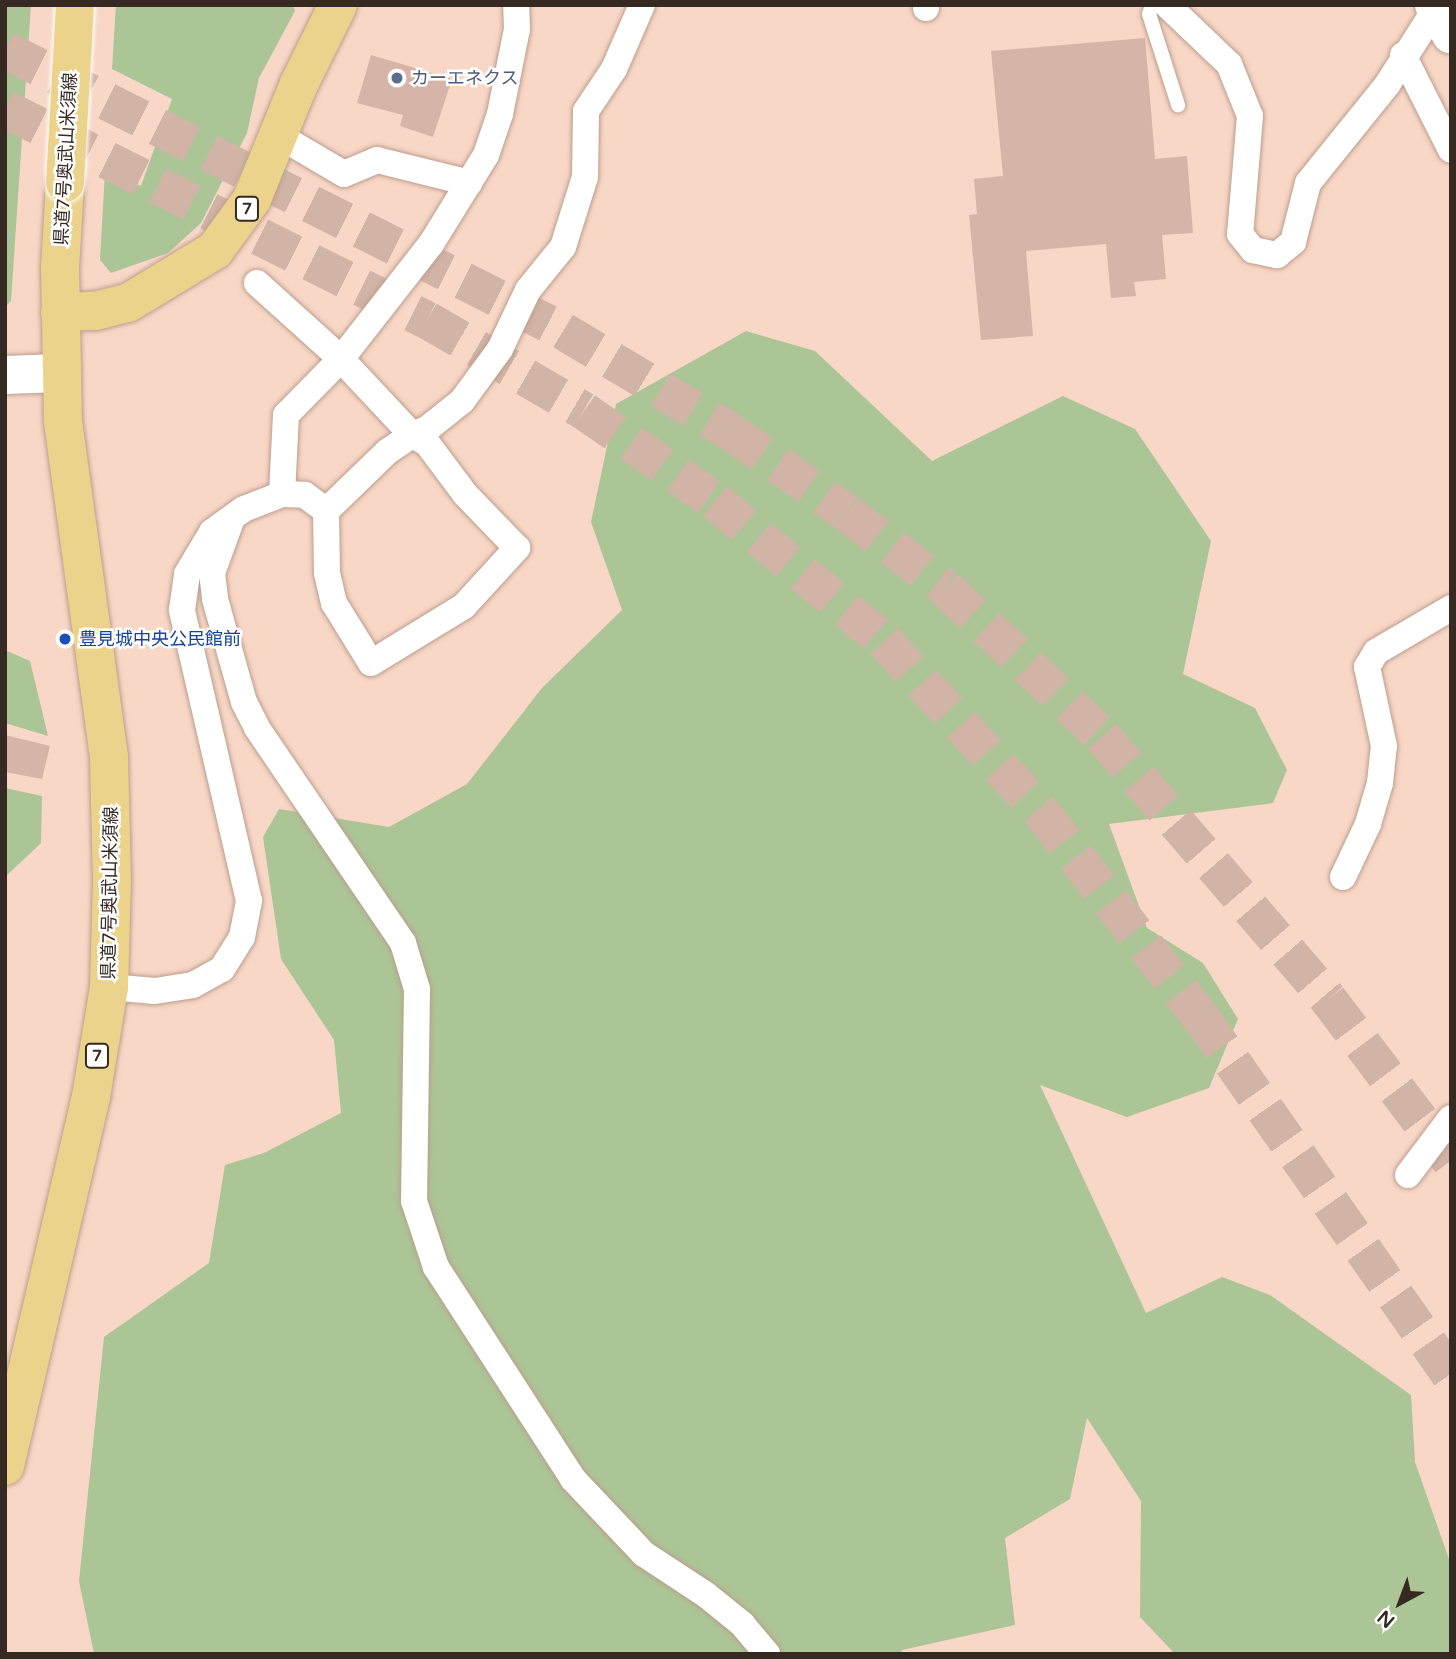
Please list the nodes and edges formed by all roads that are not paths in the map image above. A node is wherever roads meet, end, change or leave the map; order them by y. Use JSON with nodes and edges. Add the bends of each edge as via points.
{"nodes":[{"id":1,"x":75,"y":5,"type":"edge"},
{"id":2,"x":338,"y":5,"type":"edge"},
{"id":3,"x":516,"y":5,"type":"edge"},
{"id":4,"x":642,"y":5,"type":"edge"},
{"id":5,"x":1152,"y":5,"type":"edge"},
{"id":6,"x":1167,"y":5,"type":"edge"},
{"id":7,"x":1440,"y":16,"type":"edge"},
{"id":8,"x":1403,"y":55,"type":"junction"},
{"id":9,"x":1178,"y":105,"type":"dead end"},
{"id":10,"x":281,"y":137,"type":"junction"},
{"id":11,"x":1451,"y":150,"type":"edge"},
{"id":12,"x":469,"y":183,"type":"junction"},
{"id":13,"x":257,"y":283,"type":"dead end"},
{"id":14,"x":60,"y":312,"type":"junction"},
{"id":15,"x":341,"y":359,"type":"junction"},
{"id":16,"x":61,"y":373,"type":"junction"},
{"id":17,"x":5,"y":375,"type":"edge"},
{"id":18,"x":412,"y":435,"type":"junction"},
{"id":19,"x":282,"y":494,"type":"junction"},
{"id":20,"x":326,"y":511,"type":"junction"},
{"id":21,"x":232,"y":518,"type":"junction"},
{"id":22,"x":1451,"y":608,"type":"edge"},
{"id":23,"x":1343,"y":877,"type":"dead end"},
{"id":24,"x":109,"y":987,"type":"junction"},
{"id":25,"x":1451,"y":1118,"type":"edge"},
{"id":26,"x":1408,"y":1175,"type":"dead end"},
{"id":27,"x":5,"y":1466,"type":"edge"},
{"id":28,"x":768,"y":1654,"type":"edge"}],
"edges":[{"from":1,"to":14,"type":"main road","name":"県道7号奥武山米須線","number":"7","bridge":true},
{"from":2,"to":10,"type":"main road","number":"7","via":[[299,84]]},
{"from":3,"to":12,"type":"street","via":[[517,29],[500,114],[486,155]]},
{"from":4,"to":18,"type":"street","via":[[614,69],[586,111],[585,177],[564,247],[528,290],[500,349],[462,401]]},
{"from":5,"to":9,"type":"lane","via":[[1149,14]]},
{"from":6,"to":8,"type":"street","via":[[1229,64],[1251,116],[1240,234],[1253,250],[1277,255],[1293,242],[1308,183],[1387,85]]},
{"from":7,"to":8,"type":"street"},
{"from":8,"to":11,"type":"street"},
{"from":10,"to":12,"type":"street","via":[[344,174],[377,160]]},
{"from":10,"to":14,"type":"main road","number":"7","via":[[242,217],[197,264],[128,303],[95,311]]},
{"from":12,"to":15,"type":"street","via":[[431,244]]},
{"from":13,"to":15,"type":"street"},
{"from":14,"to":16,"type":"main road","name":"県道7号奥武山米須線","number":"7"},
{"from":15,"to":18,"type":"street"},
{"from":15,"to":19,"type":"street","via":[[286,415]]},
{"from":16,"to":17,"type":"street"},
{"from":16,"to":24,"type":"main road","name":"県道7号奥武山米須線","number":"7","via":[[68,470],[109,757],[113,883]]},
{"from":18,"to":20,"type":"street","via":[[387,452]]},
{"from":18,"to":20,"type":"street","via":[[427,443],[465,494],[517,548],[464,606],[371,663],[334,603],[327,573]]},
{"from":19,"to":20,"type":"street","via":[[305,495]]},
{"from":19,"to":21,"type":"street"},
{"from":21,"to":24,"type":"street","via":[[212,532],[187,574],[183,610],[249,901],[242,937],[222,969],[193,985],[155,991]]},
{"from":21,"to":28,"type":"street","via":[[212,573],[244,702],[257,729],[403,943],[417,989],[414,1202],[436,1267],[573,1479],[643,1554],[705,1594]]},
{"from":22,"to":23,"type":"street","via":[[1376,653],[1367,667],[1384,746],[1380,783],[1368,824]]},
{"from":24,"to":27,"type":"main road","name":"県道7号奥武山米須線","number":"7","via":[[91,1097]]},
{"from":25,"to":26,"type":"street"}]}
